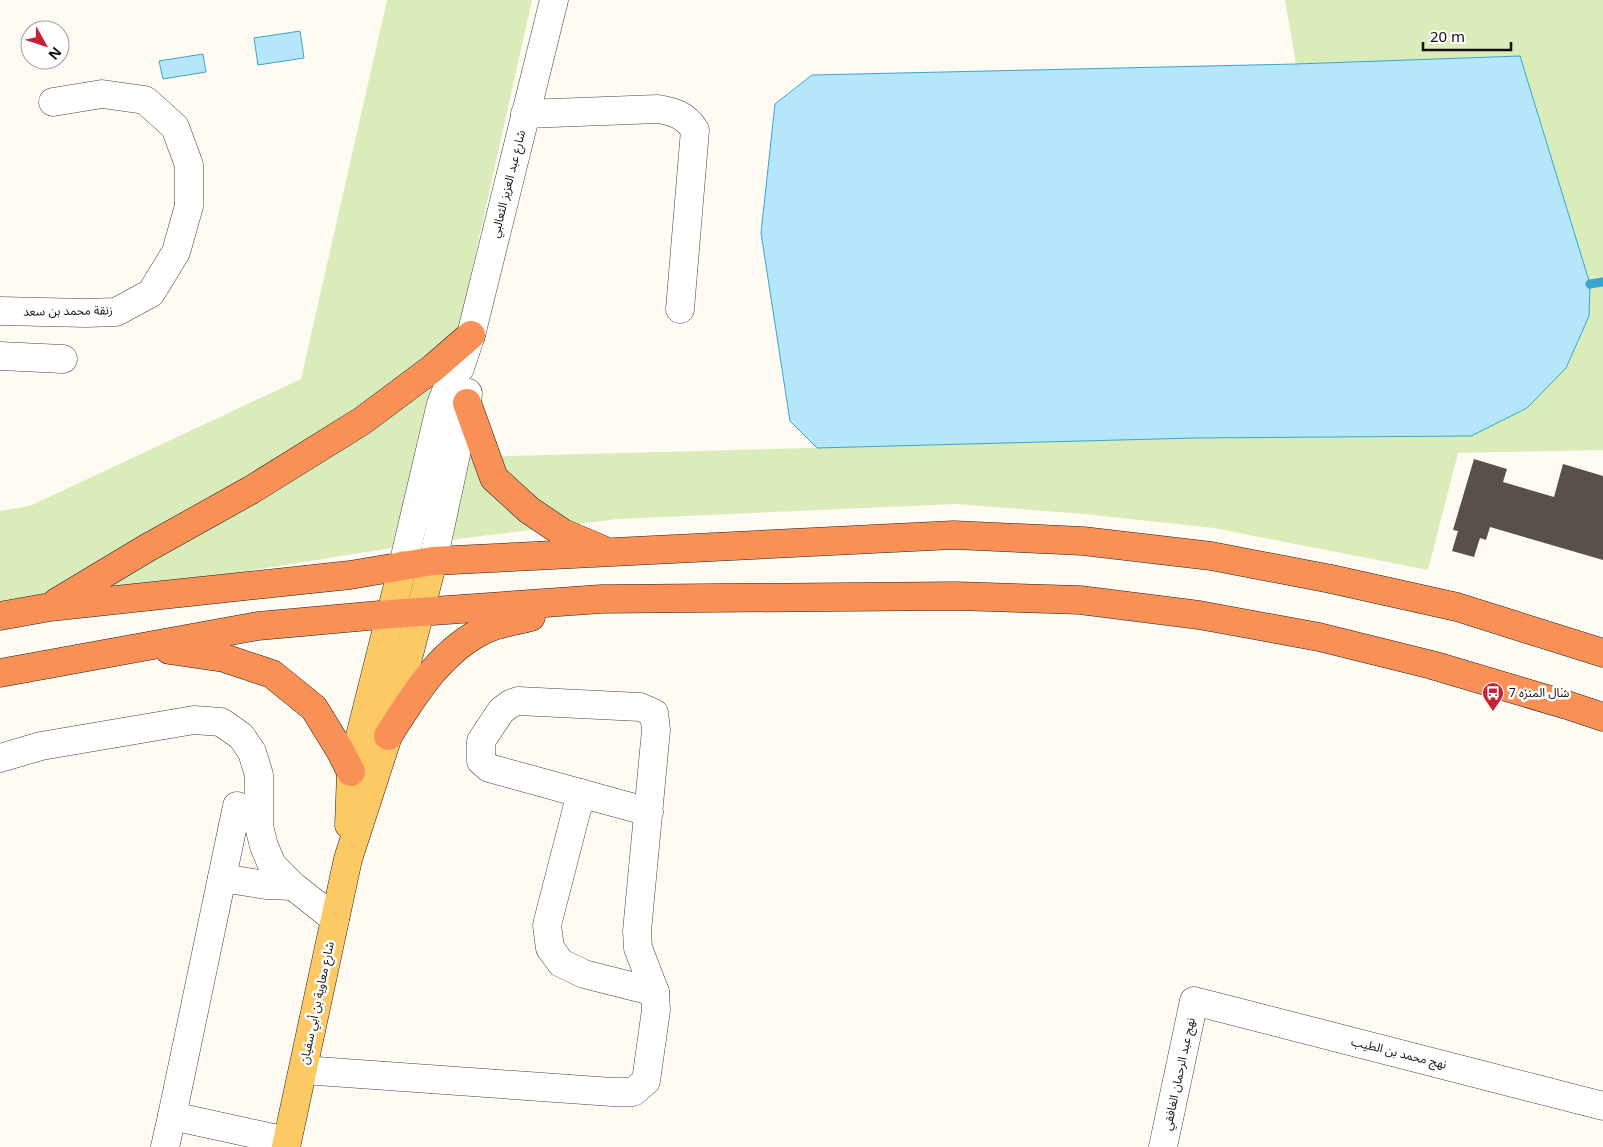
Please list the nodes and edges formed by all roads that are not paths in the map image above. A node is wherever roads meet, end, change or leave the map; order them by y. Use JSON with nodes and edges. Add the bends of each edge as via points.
{"nodes":[{"id":1,"x":554,"y":0,"type":"edge"},
{"id":2,"x":53,"y":102,"type":"dead end"},
{"id":3,"x":526,"y":114,"type":"junction"},
{"id":4,"x":680,"y":309,"type":"dead end"},
{"id":5,"x":0,"y":311,"type":"edge"},
{"id":6,"x":471,"y":335,"type":"junction"},
{"id":7,"x":0,"y":356,"type":"edge"},
{"id":8,"x":63,"y":359,"type":"dead end"},
{"id":9,"x":460,"y":368,"type":"junction"},
{"id":10,"x":468,"y":403,"type":"junction"},
{"id":11,"x":607,"y":552,"type":"junction"},
{"id":12,"x":433,"y":561,"type":"junction"},
{"id":13,"x":403,"y":565,"type":"junction"},
{"id":14,"x":601,"y":599,"type":"junction"},
{"id":15,"x":50,"y":606,"type":"junction"},
{"id":16,"x":419,"y":612,"type":"junction"},
{"id":17,"x":391,"y":614,"type":"junction"},
{"id":18,"x":0,"y":616,"type":"edge"},
{"id":19,"x":146,"y":647,"type":"junction"},
{"id":20,"x":1603,"y":653,"type":"edge"},
{"id":21,"x":0,"y":674,"type":"edge"},
{"id":22,"x":1603,"y":717,"type":"edge"},
{"id":23,"x":388,"y":736,"type":"junction"},
{"id":24,"x":0,"y":758,"type":"edge"},
{"id":25,"x":351,"y":772,"type":"junction"},
{"id":26,"x":582,"y":793,"type":"junction"},
{"id":27,"x":237,"y":806,"type":"dead end"},
{"id":28,"x":649,"y":812,"type":"junction"},
{"id":29,"x":348,"y":859,"type":"junction"},
{"id":30,"x":222,"y":878,"type":"junction"},
{"id":31,"x":292,"y":886,"type":"junction"},
{"id":32,"x":335,"y":919,"type":"junction"},
{"id":33,"x":655,"y":992,"type":"junction"},
{"id":34,"x":1194,"y":1001,"type":"joint"},
{"id":35,"x":303,"y":1070,"type":"junction"},
{"id":36,"x":1603,"y":1106,"type":"edge"},
{"id":37,"x":172,"y":1116,"type":"junction"},
{"id":38,"x":286,"y":1144,"type":"edge"},
{"id":39,"x":165,"y":1147,"type":"edge"},
{"id":40,"x":1163,"y":1147,"type":"edge"}],
"edges":[{"from":1,"to":3,"type":"street","name":"شارع عبد العزيز الثعالبي"},
{"from":2,"to":5,"type":"street","name":"زنقة محمد بن سعد","via":[[102,94],[144,100],[175,128],[189,164],[189,206],[176,252],[151,293],[116,312]]},
{"from":3,"to":4,"type":"street","via":[[658,109],[688,120],[695,130]]},
{"from":3,"to":6,"type":"street","name":"شارع عبد العزيز الثعالبي"},
{"from":6,"to":9,"type":"street","name":"شارع عبد العزيز الثعالبي"},
{"from":6,"to":15,"type":"highway","via":[[362,421],[251,490]]},
{"from":7,"to":8,"type":"street"},
{"from":9,"to":10,"type":"street","via":[[468,389]]},
{"from":9,"to":13,"type":"street","name":"شارع عبد العزيز الثعالبي","via":[[450,381],[441,404]]},
{"from":10,"to":11,"type":"highway","via":[[494,478],[529,510],[563,533]]},
{"from":10,"to":12,"type":"street"},
{"from":11,"to":12,"type":"highway"},
{"from":11,"to":20,"type":"highway","via":[[954,535],[1083,541],[1211,556],[1331,579],[1457,607]]},
{"from":12,"to":13,"type":"highway"},
{"from":12,"to":16,"type":"main road","name":"شارع معاوية بن أبي سفيان"},
{"from":13,"to":15,"type":"highway","via":[[350,576]]},
{"from":13,"to":17,"type":"main road","name":"شارع معاوية بن أبي سفيان"},
{"from":14,"to":16,"type":"highway"},
{"from":14,"to":22,"type":"highway","via":[[956,596],[1080,600],[1199,615],[1319,637],[1432,665]]},
{"from":14,"to":23,"type":"highway","via":[[486,628],[452,651],[418,688]]},
{"from":15,"to":18,"type":"highway"},
{"from":16,"to":17,"type":"highway"},
{"from":16,"to":23,"type":"main road","name":"شارع معاوية بن أبي سفيان"},
{"from":17,"to":19,"type":"highway","via":[[258,626]]},
{"from":17,"to":25,"type":"main road","name":"شارع معاوية بن أبي سفيان"},
{"from":19,"to":21,"type":"highway"},
{"from":19,"to":25,"type":"highway","via":[[224,658],[272,674],[314,708]]},
{"from":23,"to":29,"type":"main road","name":"شارع معاوية بن أبي سفيان"},
{"from":24,"to":31,"type":"street","via":[[41,746],[194,720],[221,722],[241,736],[252,752],[260,775],[259,826],[264,846],[272,865]]},
{"from":25,"to":29,"type":"main road","name":"شارع معاوية بن أبي سفيان"},
{"from":26,"to":28,"type":"street"},
{"from":26,"to":28,"type":"street","via":[[489,768],[481,761],[481,741],[501,711],[510,704],[526,701],[640,707],[654,713],[656,730]]},
{"from":26,"to":33,"type":"street","via":[[547,924],[550,948],[561,962],[584,974]]},
{"from":27,"to":30,"type":"street"},
{"from":28,"to":33,"type":"street","via":[[637,931],[638,948]]},
{"from":29,"to":32,"type":"main road","name":"شارع معاوية بن أبي سفيان"},
{"from":30,"to":31,"type":"street"},
{"from":30,"to":37,"type":"street"},
{"from":31,"to":32,"type":"street"},
{"from":32,"to":35,"type":"main road","name":"شارع معاوية بن أبي سفيان"},
{"from":33,"to":35,"type":"street","via":[[656,1010],[646,1081],[633,1092]]},
{"from":34,"to":36,"type":"street","name":"نهج محمد بن الطيب"},
{"from":34,"to":40,"type":"street","name":"نهج عبد الرحمان الغافقي"},
{"from":35,"to":38,"type":"main road","name":"شارع معاوية بن أبي سفيان"},
{"from":37,"to":38,"type":"street"},
{"from":37,"to":39,"type":"street"}]}
